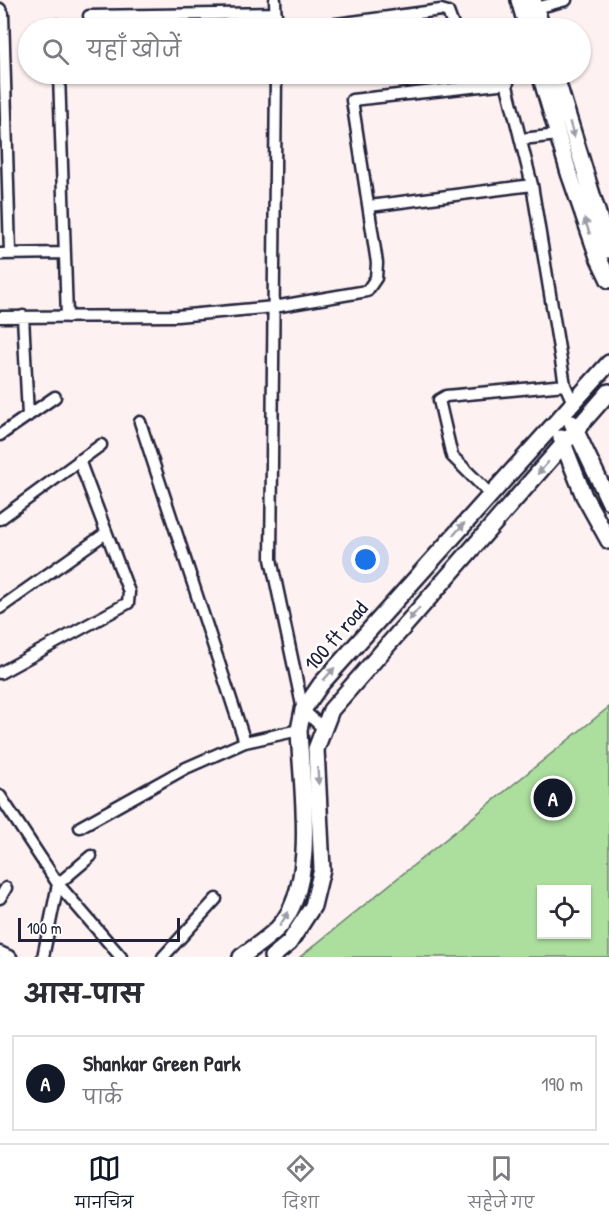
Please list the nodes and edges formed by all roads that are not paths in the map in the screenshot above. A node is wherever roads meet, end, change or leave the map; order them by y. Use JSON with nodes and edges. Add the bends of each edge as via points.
{"nodes":[{"id":1,"x":275,"y":0,"type":"edge"},
{"id":2,"x":417,"y":0,"type":"edge"},
{"id":3,"x":566,"y":0,"type":"edge"},
{"id":4,"x":527,"y":5,"type":"edge"},
{"id":5,"x":0,"y":9,"type":"edge"},
{"id":6,"x":276,"y":13,"type":"junction"},
{"id":7,"x":419,"y":13,"type":"junction"},
{"id":8,"x":89,"y":16,"type":"dead end"},
{"id":9,"x":276,"y":18,"type":"edge"},
{"id":10,"x":382,"y":18,"type":"edge"},
{"id":11,"x":451,"y":18,"type":"edge"},
{"id":12,"x":535,"y":18,"type":"edge"},
{"id":13,"x":59,"y":84,"type":"edge"},
{"id":14,"x":276,"y":84,"type":"edge"},
{"id":15,"x":464,"y":84,"type":"edge"},
{"id":16,"x":508,"y":84,"type":"edge"},
{"id":17,"x":543,"y":84,"type":"edge"},
{"id":18,"x":558,"y":84,"type":"edge"},
{"id":19,"x":558,"y":135,"type":"junction"},
{"id":20,"x":522,"y":139,"type":"junction"},
{"id":21,"x":532,"y":185,"type":"junction"},
{"id":22,"x":370,"y":206,"type":"junction"},
{"id":23,"x":609,"y":250,"type":"edge"},
{"id":24,"x":65,"y":253,"type":"junction"},
{"id":25,"x":5,"y":254,"type":"edge"},
{"id":26,"x":609,"y":280,"type":"edge"},
{"id":27,"x":274,"y":307,"type":"junction"},
{"id":28,"x":23,"y":316,"type":"junction"},
{"id":29,"x":0,"y":317,"type":"edge"},
{"id":30,"x":67,"y":317,"type":"junction"},
{"id":31,"x":609,"y":363,"type":"edge"},
{"id":32,"x":565,"y":385,"type":"junction"},
{"id":33,"x":609,"y":393,"type":"edge"},
{"id":34,"x":55,"y":397,"type":"dead end"},
{"id":35,"x":571,"y":408,"type":"junction"},
{"id":36,"x":28,"y":416,"type":"junction"},
{"id":37,"x":140,"y":422,"type":"dead end"},
{"id":38,"x":556,"y":423,"type":"junction"},
{"id":39,"x":575,"y":432,"type":"junction"},
{"id":40,"x":0,"y":435,"type":"edge"},
{"id":41,"x":563,"y":444,"type":"junction"},
{"id":42,"x":101,"y":445,"type":"dead end"},
{"id":43,"x":79,"y":460,"type":"junction"},
{"id":44,"x":490,"y":494,"type":"junction"},
{"id":45,"x":609,"y":501,"type":"edge"},
{"id":46,"x":0,"y":519,"type":"edge"},
{"id":47,"x":106,"y":533,"type":"junction"},
{"id":48,"x":609,"y":541,"type":"edge"},
{"id":49,"x":0,"y":608,"type":"edge"},
{"id":50,"x":1,"y":671,"type":"edge"},
{"id":51,"x":303,"y":710,"type":"junction"},
{"id":52,"x":322,"y":728,"type":"junction"},
{"id":53,"x":299,"y":730,"type":"junction"},
{"id":54,"x":245,"y":742,"type":"junction"},
{"id":55,"x":0,"y":796,"type":"edge"},
{"id":56,"x":80,"y":827,"type":"dead end"},
{"id":57,"x":91,"y":856,"type":"dead end"},
{"id":58,"x":58,"y":884,"type":"junction"},
{"id":59,"x":6,"y":888,"type":"dead end"},
{"id":60,"x":0,"y":898,"type":"edge"},
{"id":61,"x":216,"y":898,"type":"dead end"},
{"id":62,"x":0,"y":952,"type":"edge"},
{"id":63,"x":11,"y":957,"type":"edge"},
{"id":64,"x":43,"y":957,"type":"edge"},
{"id":65,"x":121,"y":957,"type":"edge"},
{"id":66,"x":163,"y":957,"type":"edge"},
{"id":67,"x":241,"y":957,"type":"edge"},
{"id":68,"x":272,"y":957,"type":"edge"}],
"edges":[{"from":1,"to":6,"type":"street"},
{"from":2,"to":7,"type":"street"},
{"from":3,"to":4,"type":"street"},
{"from":4,"to":12,"type":"main road"},
{"from":5,"to":25,"type":"street"},
{"from":6,"to":8,"type":"street"},
{"from":6,"to":9,"type":"street"},
{"from":7,"to":10,"type":"street"},
{"from":7,"to":11,"type":"street","via":[[445,10]]},
{"from":13,"to":24,"type":"street"},
{"from":14,"to":27,"type":"street"},
{"from":15,"to":22,"type":"street","via":[[352,100]]},
{"from":16,"to":20,"type":"street"},
{"from":17,"to":19,"type":"main road"},
{"from":18,"to":23,"type":"main road","one_way":true},
{"from":19,"to":20,"type":"street"},
{"from":26,"to":19,"type":"main road","one_way":true},
{"from":20,"to":21,"type":"street"},
{"from":21,"to":22,"type":"street"},
{"from":21,"to":32,"type":"street"},
{"from":22,"to":27,"type":"street","via":[[377,263],[367,291]]},
{"from":24,"to":25,"type":"street"},
{"from":24,"to":30,"type":"street"},
{"from":27,"to":30,"type":"street","via":[[177,316]]},
{"from":27,"to":51,"type":"street","via":[[271,559]]},
{"from":28,"to":29,"type":"street"},
{"from":28,"to":30,"type":"street"},
{"from":28,"to":36,"type":"street"},
{"from":31,"to":35,"type":"main road","name":"100 ft road"},
{"from":32,"to":35,"type":"street"},
{"from":32,"to":44,"type":"street","via":[[446,396],[440,400],[452,456]]},
{"from":33,"to":39,"type":"main road","name":"100 ft road"},
{"from":34,"to":36,"type":"street"},
{"from":35,"to":38,"type":"main road","name":"100 ft road"},
{"from":35,"to":39,"type":"main road"},
{"from":36,"to":40,"type":"street"},
{"from":37,"to":54,"type":"street"},
{"from":38,"to":41,"type":"main road"},
{"from":38,"to":44,"type":"main road","name":"100 ft road"},
{"from":39,"to":41,"type":"main road","name":"100 ft road"},
{"from":39,"to":45,"type":"main road"},
{"from":41,"to":48,"type":"main road","via":[[584,496]]},
{"from":41,"to":52,"type":"main road","name":"100 ft road","one_way":true,"via":[[345,693]]},
{"from":42,"to":43,"type":"street"},
{"from":43,"to":46,"type":"street"},
{"from":43,"to":47,"type":"street"},
{"from":51,"to":44,"type":"main road","name":"100 ft road","one_way":true,"via":[[321,684]]},
{"from":47,"to":49,"type":"street"},
{"from":47,"to":50,"type":"street","via":[[129,592],[128,603]]},
{"from":51,"to":52,"type":"street"},
{"from":51,"to":53,"type":"main road","name":"100 ft road"},
{"from":52,"to":68,"type":"main road","name":"100 ft road","one_way":true,"via":[[316,749],[322,869],[313,906],[290,944]]},
{"from":53,"to":54,"type":"street"},
{"from":67,"to":53,"type":"main road","name":"100 ft road","one_way":true,"via":[[278,928],[297,898],[304,862]]},
{"from":54,"to":56,"type":"street","via":[[186,768]]},
{"from":55,"to":58,"type":"street"},
{"from":57,"to":58,"type":"street"},
{"from":58,"to":64,"type":"street"},
{"from":58,"to":65,"type":"street"},
{"from":59,"to":60,"type":"street"},
{"from":61,"to":66,"type":"street"},
{"from":62,"to":63,"type":"street"}]}
